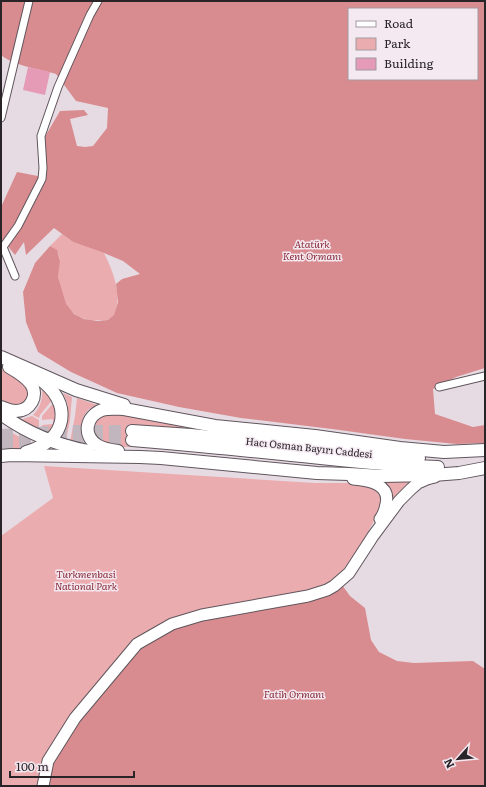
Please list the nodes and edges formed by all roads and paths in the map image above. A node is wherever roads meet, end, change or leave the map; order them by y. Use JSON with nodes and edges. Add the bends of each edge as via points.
{"nodes":[{"id":1,"x":29,"y":1,"type":"edge"},
{"id":2,"x":98,"y":1,"type":"edge"},
{"id":3,"x":1,"y":118,"type":"edge"},
{"id":4,"x":15,"y":276,"type":"dead end"},
{"id":5,"x":1,"y":357,"type":"edge"},
{"id":6,"x":1,"y":362,"type":"edge"},
{"id":7,"x":18,"y":365,"type":"junction"},
{"id":8,"x":485,"y":376,"type":"edge"},
{"id":9,"x":439,"y":387,"type":"dead end"},
{"id":10,"x":1,"y":407,"type":"edge"},
{"id":11,"x":1,"y":414,"type":"edge"},
{"id":12,"x":156,"y":415,"type":"junction"},
{"id":13,"x":50,"y":440,"type":"junction"},
{"id":14,"x":485,"y":450,"type":"edge"},
{"id":15,"x":6,"y":455,"type":"edge"},
{"id":16,"x":112,"y":456,"type":"junction"},
{"id":17,"x":140,"y":457,"type":"junction"},
{"id":18,"x":485,"y":464,"type":"edge"},
{"id":19,"x":485,"y":468,"type":"edge"},
{"id":20,"x":317,"y":473,"type":"junction"},
{"id":21,"x":444,"y":474,"type":"junction"},
{"id":22,"x":373,"y":536,"type":"junction"},
{"id":23,"x":43,"y":786,"type":"edge"}],
"edges":[{"from":1,"to":3,"type":"street"},
{"from":2,"to":4,"type":"street","via":[[58,87],[41,136],[42,179],[18,226],[3,247]]},
{"from":5,"to":7,"type":"main road"},
{"from":6,"to":10,"type":"main road","via":[[27,380],[34,396],[33,402],[23,410]]},
{"from":7,"to":12,"type":"main road","via":[[82,392]]},
{"from":7,"to":13,"type":"main road","via":[[49,386],[59,400],[61,421]]},
{"from":8,"to":9,"type":"street"},
{"from":11,"to":13,"type":"main road","via":[[23,428]]},
{"from":12,"to":14,"type":"main road","via":[[215,426],[315,436],[406,449],[444,452]]},
{"from":12,"to":17,"type":"main road","via":[[109,409],[96,413],[89,422],[88,434],[96,444],[108,450]]},
{"from":13,"to":15,"type":"main road","via":[[35,450]]},
{"from":13,"to":16,"type":"main road"},
{"from":14,"to":18,"type":"main road","name":"Hacı Osman Bayırı Caddesi","via":[[464,456],[417,458],[191,435],[132,435],[333,460],[420,467]]},
{"from":15,"to":16,"type":"main road"},
{"from":16,"to":17,"type":"main road"},
{"from":17,"to":20,"type":"main road"},
{"from":19,"to":21,"type":"main road"},
{"from":20,"to":21,"type":"main road","via":[[381,476]]},
{"from":20,"to":22,"type":"main road","via":[[372,482],[382,487],[387,503]]},
{"from":21,"to":22,"type":"main road","via":[[418,483],[400,501]]},
{"from":22,"to":23,"type":"main road","via":[[349,573],[327,590],[308,596],[202,615],[172,624],[137,644],[74,718],[48,761]]}]}
